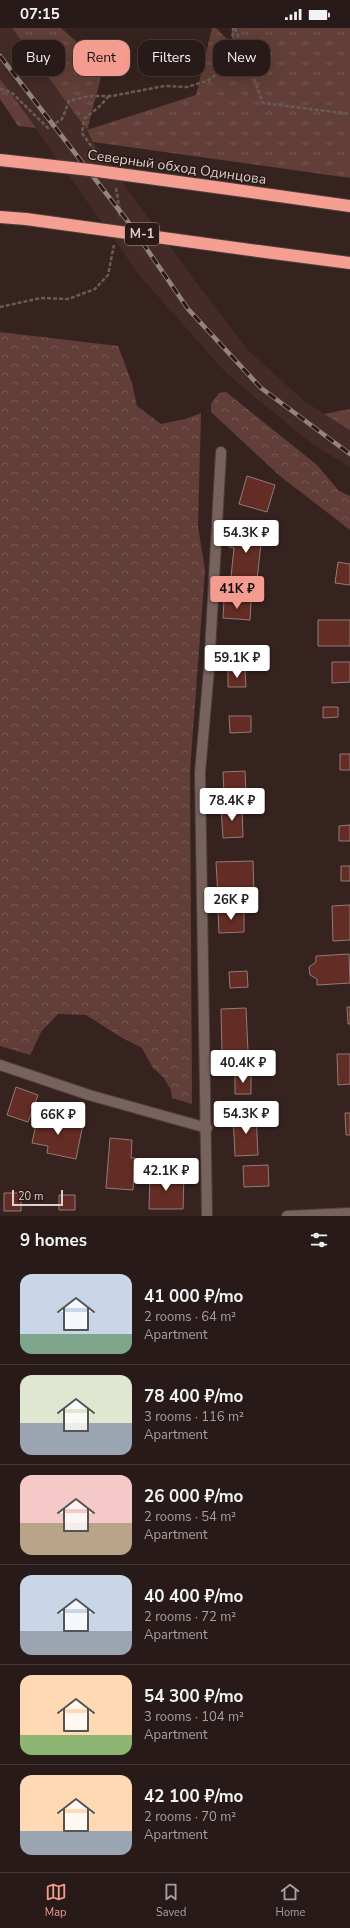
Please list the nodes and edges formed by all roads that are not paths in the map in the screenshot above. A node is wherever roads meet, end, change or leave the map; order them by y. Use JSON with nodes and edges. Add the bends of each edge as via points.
{"nodes":[{"id":1,"x":0,"y":160,"type":"edge"},
{"id":2,"x":350,"y":206,"type":"edge"},
{"id":3,"x":0,"y":217,"type":"edge"},
{"id":4,"x":350,"y":263,"type":"edge"},
{"id":5,"x":221,"y":452,"type":"dead end"},
{"id":6,"x":0,"y":1065,"type":"edge"},
{"id":7,"x":207,"y":1128,"type":"junction"},
{"id":8,"x":350,"y":1213,"type":"edge"},
{"id":9,"x":207,"y":1216,"type":"edge"},
{"id":10,"x":287,"y":1216,"type":"edge"}],
"edges":[{"from":1,"to":2,"type":"highway","name":"Северный обход Одинцова","bridge":true},
{"from":3,"to":4,"type":"highway","number":"М-1","bridge":true},
{"from":5,"to":7,"type":"street","via":[[209,669],[200,773]]},
{"from":6,"to":7,"type":"street","via":[[90,1096]]},
{"from":7,"to":9,"type":"street"},
{"from":8,"to":10,"type":"street"}]}
